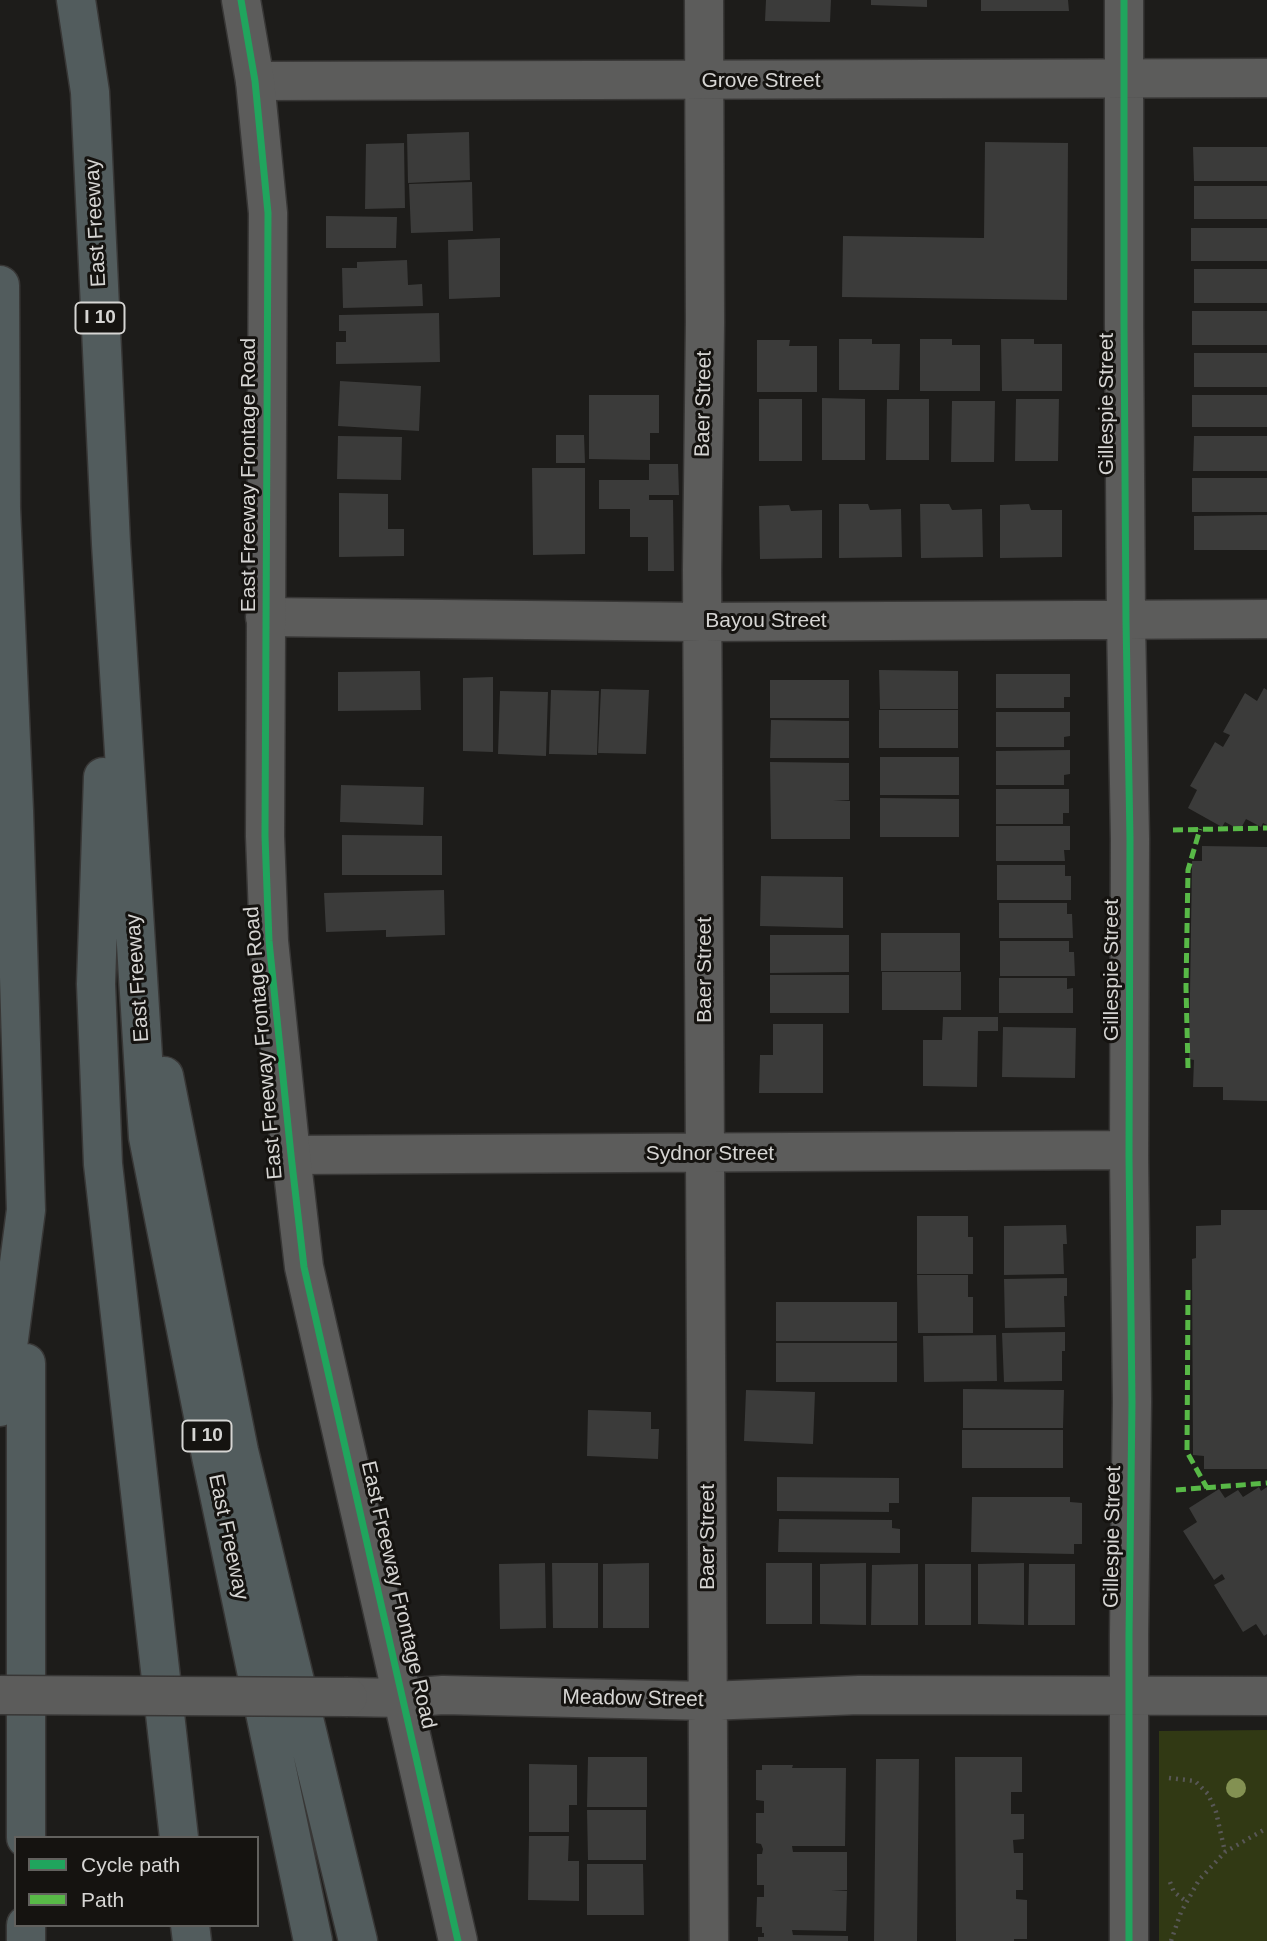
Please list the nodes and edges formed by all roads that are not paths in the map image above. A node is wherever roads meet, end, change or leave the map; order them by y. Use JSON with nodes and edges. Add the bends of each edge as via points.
{"nodes":[{"id":1,"x":76,"y":0,"type":"edge"},
{"id":2,"x":241,"y":0,"type":"edge"},
{"id":3,"x":704,"y":0,"type":"edge"},
{"id":4,"x":1124,"y":0,"type":"edge"},
{"id":5,"x":1267,"y":78,"type":"edge"},
{"id":6,"x":1124,"y":80,"type":"junction"},
{"id":7,"x":255,"y":81,"type":"junction"},
{"id":8,"x":704,"y":81,"type":"junction"},
{"id":9,"x":0,"y":285,"type":"edge"},
{"id":10,"x":111,"y":544,"type":"junction"},
{"id":11,"x":265,"y":617,"type":"junction"},
{"id":12,"x":1267,"y":619,"type":"edge"},
{"id":13,"x":1126,"y":621,"type":"junction"},
{"id":14,"x":702,"y":622,"type":"junction"},
{"id":15,"x":135,"y":927,"type":"junction"},
{"id":16,"x":1129,"y":1150,"type":"junction"},
{"id":17,"x":706,"y":1154,"type":"junction"},
{"id":18,"x":291,"y":1155,"type":"junction"},
{"id":19,"x":26,"y":1210,"type":"junction"},
{"id":20,"x":0,"y":1407,"type":"edge"},
{"id":21,"x":0,"y":1695,"type":"edge"},
{"id":22,"x":1129,"y":1696,"type":"junction"},
{"id":23,"x":1267,"y":1696,"type":"edge"},
{"id":24,"x":403,"y":1698,"type":"junction"},
{"id":25,"x":708,"y":1701,"type":"junction"},
{"id":26,"x":26,"y":1836,"type":"edge"},
{"id":27,"x":179,"y":1836,"type":"edge"},
{"id":28,"x":313,"y":1941,"type":"edge"},
{"id":29,"x":358,"y":1941,"type":"edge"},
{"id":30,"x":458,"y":1941,"type":"edge"},
{"id":31,"x":709,"y":1941,"type":"edge"},
{"id":32,"x":1129,"y":1941,"type":"edge"}],
"edges":[{"from":1,"to":10,"type":"highway","name":"East Freeway","number":"I 10","via":[[90,92]]},
{"from":2,"to":7,"type":"street","name":"East Freeway Frontage Road"},
{"from":3,"to":8,"type":"street","name":"Baer Street"},
{"from":4,"to":6,"type":"street","name":"Gillespie Street"},
{"from":5,"to":6,"type":"street","name":"Grove Street"},
{"from":6,"to":8,"type":"street","name":"Grove Street"},
{"from":6,"to":13,"type":"street","name":"Gillespie Street"},
{"from":7,"to":8,"type":"street","name":"Grove Street"},
{"from":7,"to":11,"type":"street","name":"East Freeway Frontage Road","via":[[268,213]]},
{"from":8,"to":14,"type":"street","name":"Baer Street"},
{"from":9,"to":19,"type":"highway","via":[[1,508]]},
{"from":10,"to":15,"type":"highway","name":"East Freeway","number":"I 10"},
{"from":10,"to":27,"type":"highway","via":[[96,984],[103,1164]]},
{"from":11,"to":14,"type":"street","name":"Bayou Street"},
{"from":11,"to":18,"type":"street","name":"East Freeway Frontage Road","via":[[268,928]]},
{"from":12,"to":13,"type":"street","name":"Bayou Street"},
{"from":13,"to":14,"type":"street","name":"Bayou Street"},
{"from":13,"to":16,"type":"street","name":"Gillespie Street"},
{"from":14,"to":17,"type":"street","name":"Baer Street"},
{"from":15,"to":28,"type":"highway","name":"East Freeway","number":"I 10","via":[[148,1137]]},
{"from":15,"to":29,"type":"highway","via":[[239,1451]]},
{"from":16,"to":17,"type":"street","name":"Sydnor Street"},
{"from":16,"to":22,"type":"street","name":"Gillespie Street"},
{"from":17,"to":18,"type":"street","name":"Sydnor Street"},
{"from":17,"to":25,"type":"street","name":"Baer Street"},
{"from":18,"to":24,"type":"street","name":"East Freeway Frontage Road","via":[[304,1267]]},
{"from":19,"to":20,"type":"highway"},
{"from":19,"to":26,"type":"highway"},
{"from":21,"to":24,"type":"street","name":"Meadow Street","bridge":true},
{"from":22,"to":23,"type":"street","name":"Meadow Street"},
{"from":22,"to":25,"type":"street","name":"Meadow Street","via":[[859,1695]]},
{"from":22,"to":32,"type":"street","name":"Gillespie Street"},
{"from":24,"to":25,"type":"street","name":"Meadow Street"},
{"from":24,"to":30,"type":"street","name":"East Freeway Frontage Road"},
{"from":25,"to":31,"type":"street","name":"Baer Street"}]}
